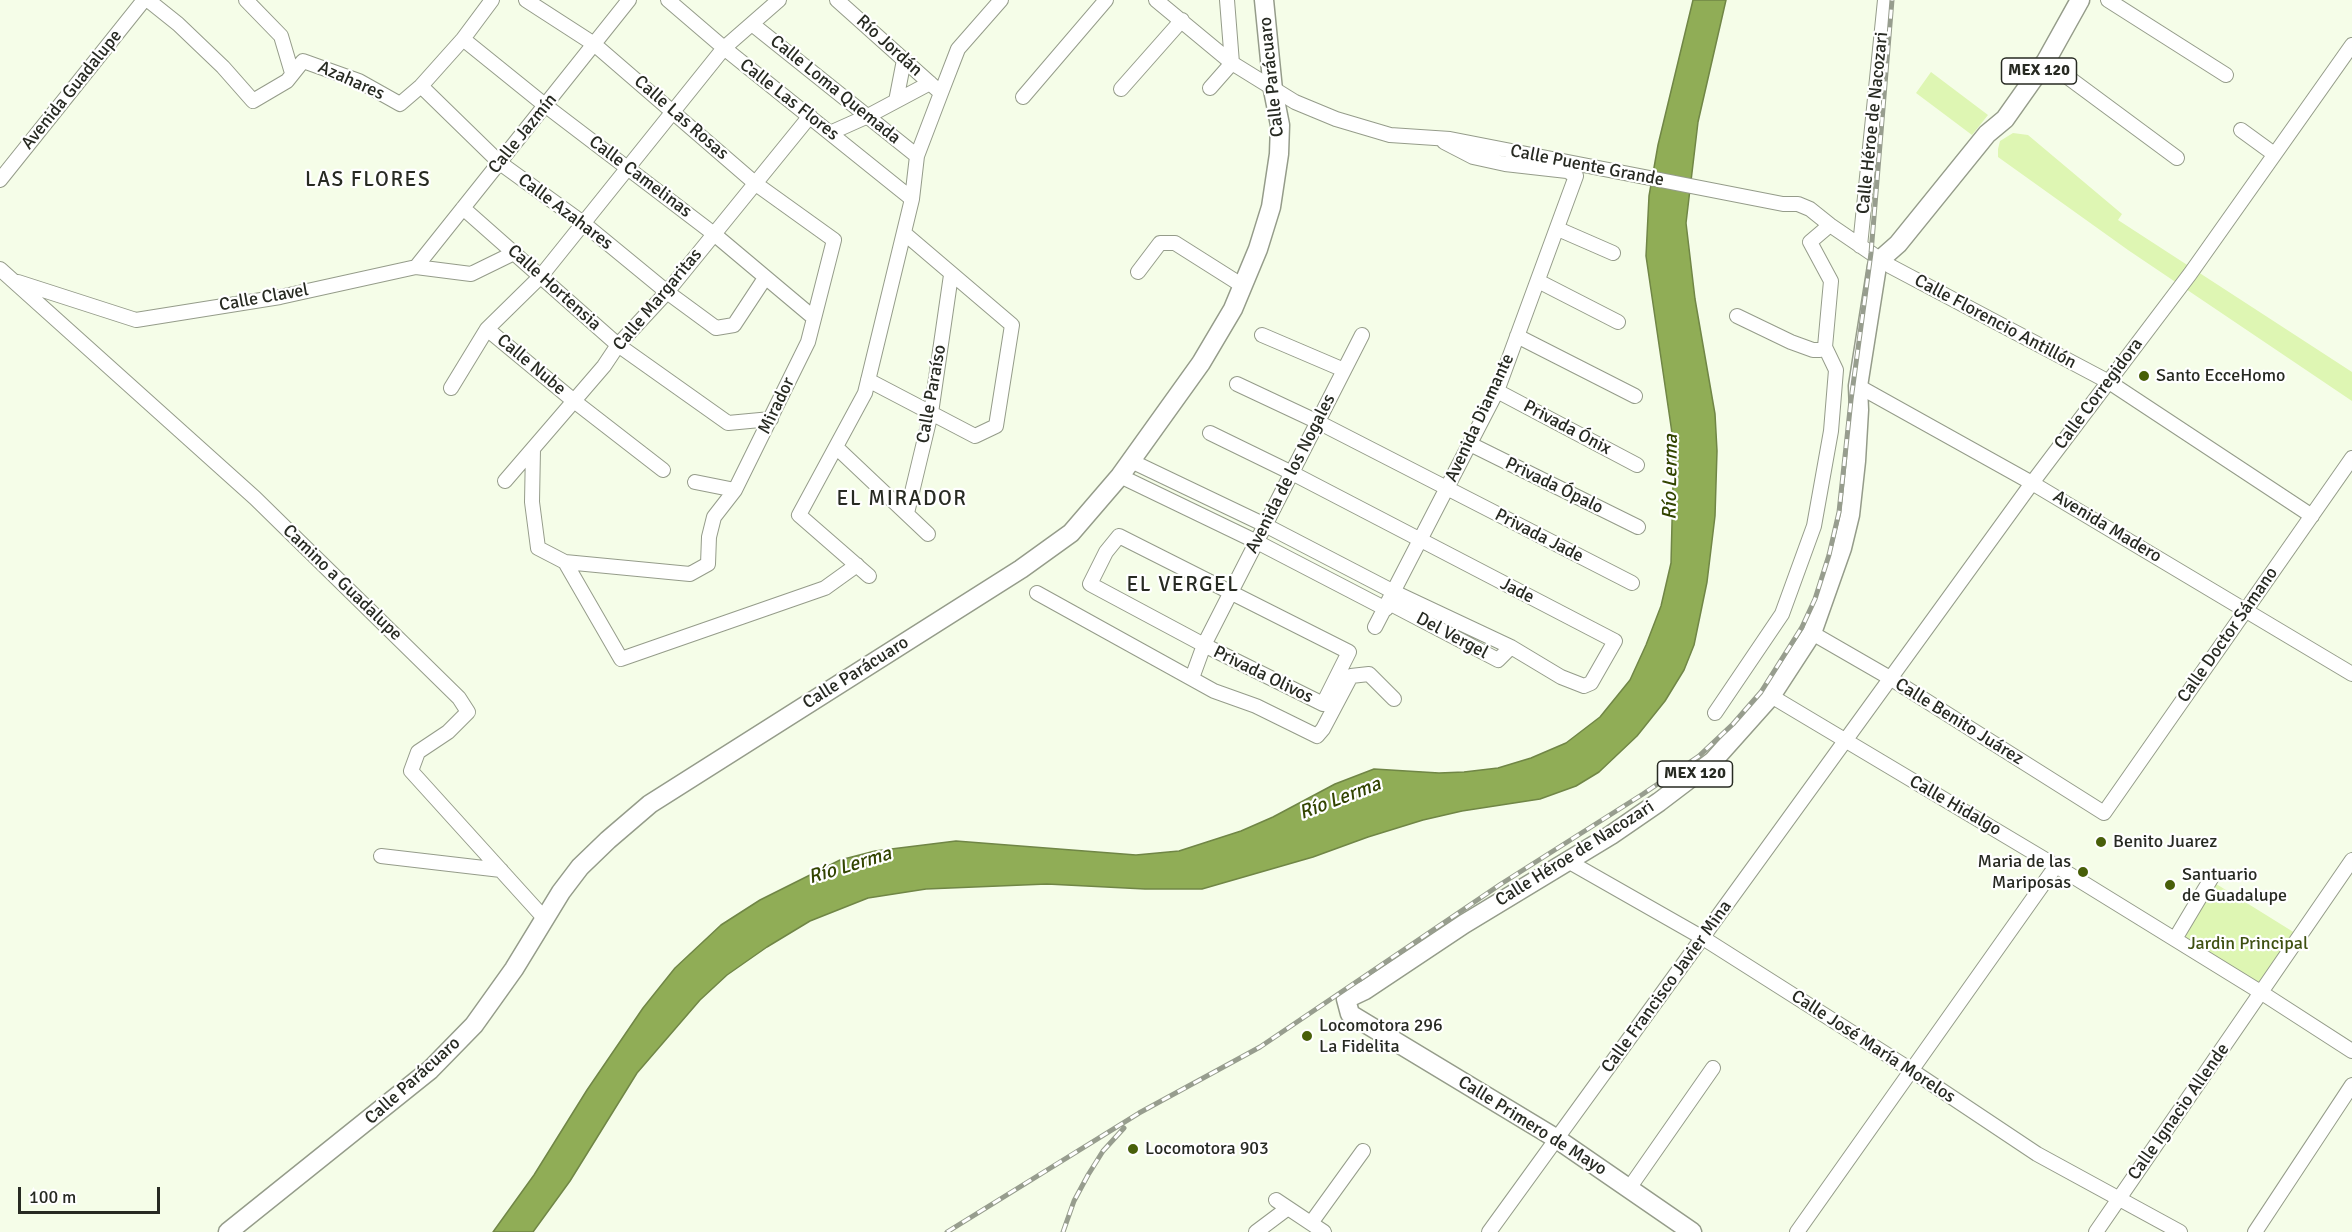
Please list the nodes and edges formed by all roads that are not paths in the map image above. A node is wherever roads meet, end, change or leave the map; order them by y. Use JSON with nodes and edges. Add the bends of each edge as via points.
{"nodes":[{"id":1,"x":146,"y":0,"type":"edge"},
{"id":2,"x":246,"y":0,"type":"edge"},
{"id":3,"x":492,"y":0,"type":"edge"},
{"id":4,"x":526,"y":0,"type":"edge"},
{"id":5,"x":629,"y":0,"type":"edge"},
{"id":6,"x":668,"y":0,"type":"edge"},
{"id":7,"x":837,"y":0,"type":"edge"},
{"id":8,"x":1001,"y":0,"type":"edge"},
{"id":9,"x":1106,"y":0,"type":"edge"},
{"id":10,"x":1156,"y":0,"type":"edge"},
{"id":11,"x":1227,"y":0,"type":"edge"},
{"id":12,"x":1264,"y":0,"type":"edge"},
{"id":13,"x":1885,"y":0,"type":"edge"},
{"id":14,"x":2108,"y":0,"type":"edge"},
{"id":15,"x":775,"y":1,"type":"edge"},
{"id":16,"x":2068,"y":1,"type":"edge"},
{"id":17,"x":1182,"y":20,"type":"junction"},
{"id":18,"x":752,"y":24,"type":"junction"},
{"id":19,"x":463,"y":39,"type":"junction"},
{"id":20,"x":594,"y":44,"type":"junction"},
{"id":21,"x":2352,"y":45,"type":"edge"},
{"id":22,"x":723,"y":48,"type":"junction"},
{"id":23,"x":904,"y":60,"type":"junction"},
{"id":24,"x":2046,"y":61,"type":"junction"},
{"id":25,"x":1232,"y":63,"type":"junction"},
{"id":26,"x":292,"y":73,"type":"junction"},
{"id":27,"x":2226,"y":75,"type":"dead end"},
{"id":28,"x":930,"y":83,"type":"junction"},
{"id":29,"x":421,"y":86,"type":"junction"},
{"id":30,"x":1210,"y":88,"type":"dead end"},
{"id":31,"x":1121,"y":89,"type":"dead end"},
{"id":32,"x":1273,"y":90,"type":"junction"},
{"id":33,"x":941,"y":93,"type":"junction"},
{"id":34,"x":1023,"y":97,"type":"dead end"},
{"id":35,"x":896,"y":101,"type":"junction"},
{"id":36,"x":546,"y":106,"type":"junction"},
{"id":37,"x":674,"y":111,"type":"junction"},
{"id":38,"x":810,"y":116,"type":"junction"},
{"id":39,"x":868,"y":116,"type":"junction"},
{"id":40,"x":2241,"y":130,"type":"dead end"},
{"id":41,"x":830,"y":133,"type":"junction"},
{"id":42,"x":1987,"y":134,"type":"junction"},
{"id":43,"x":1445,"y":139,"type":"junction"},
{"id":44,"x":2274,"y":154,"type":"junction"},
{"id":45,"x":917,"y":156,"type":"junction"},
{"id":46,"x":2177,"y":158,"type":"dead end"},
{"id":47,"x":500,"y":163,"type":"junction"},
{"id":48,"x":627,"y":168,"type":"junction"},
{"id":49,"x":0,"y":180,"type":"edge"},
{"id":50,"x":756,"y":184,"type":"junction"},
{"id":51,"x":912,"y":199,"type":"junction"},
{"id":52,"x":464,"y":208,"type":"junction"},
{"id":53,"x":583,"y":223,"type":"junction"},
{"id":54,"x":1830,"y":225,"type":"junction"},
{"id":55,"x":1558,"y":229,"type":"junction"},
{"id":56,"x":904,"y":233,"type":"junction"},
{"id":57,"x":714,"y":234,"type":"junction"},
{"id":58,"x":834,"y":240,"type":"joint"},
{"id":59,"x":1860,"y":246,"type":"junction"},
{"id":60,"x":514,"y":253,"type":"junction"},
{"id":61,"x":1613,"y":253,"type":"dead end"},
{"id":62,"x":1885,"y":263,"type":"junction"},
{"id":63,"x":416,"y":267,"type":"junction"},
{"id":64,"x":0,"y":269,"type":"edge"},
{"id":65,"x":1138,"y":272,"type":"dead end"},
{"id":66,"x":951,"y":275,"type":"junction"},
{"id":67,"x":541,"y":276,"type":"junction"},
{"id":68,"x":765,"y":278,"type":"junction"},
{"id":69,"x":13,"y":280,"type":"junction"},
{"id":70,"x":1538,"y":280,"type":"junction"},
{"id":71,"x":1243,"y":286,"type":"junction"},
{"id":72,"x":667,"y":292,"type":"junction"},
{"id":73,"x":1737,"y":316,"type":"dead end"},
{"id":74,"x":814,"y":318,"type":"junction"},
{"id":75,"x":1618,"y":322,"type":"dead end"},
{"id":76,"x":487,"y":329,"type":"junction"},
{"id":77,"x":1262,"y":335,"type":"dead end"},
{"id":78,"x":1362,"y":335,"type":"dead end"},
{"id":79,"x":1517,"y":336,"type":"junction"},
{"id":80,"x":618,"y":345,"type":"junction"},
{"id":81,"x":1825,"y":347,"type":"junction"},
{"id":82,"x":1344,"y":370,"type":"junction"},
{"id":83,"x":868,"y":380,"type":"junction"},
{"id":84,"x":2109,"y":382,"type":"junction"},
{"id":85,"x":1238,"y":384,"type":"dead end"},
{"id":86,"x":451,"y":388,"type":"dead end"},
{"id":87,"x":1862,"y":388,"type":"junction"},
{"id":88,"x":1497,"y":391,"type":"junction"},
{"id":89,"x":1635,"y":396,"type":"dead end"},
{"id":90,"x":574,"y":401,"type":"junction"},
{"id":91,"x":931,"y":413,"type":"junction"},
{"id":92,"x":771,"y":419,"type":"junction"},
{"id":93,"x":1318,"y":422,"type":"junction"},
{"id":94,"x":1210,"y":433,"type":"dead end"},
{"id":95,"x":1470,"y":444,"type":"junction"},
{"id":96,"x":836,"y":447,"type":"junction"},
{"id":97,"x":533,"y":449,"type":"junction"},
{"id":98,"x":2352,"y":458,"type":"edge"},
{"id":99,"x":1131,"y":461,"type":"junction"},
{"id":100,"x":1637,"y":465,"type":"dead end"},
{"id":101,"x":663,"y":470,"type":"dead end"},
{"id":102,"x":1292,"y":473,"type":"junction"},
{"id":103,"x":1120,"y":476,"type":"junction"},
{"id":104,"x":505,"y":481,"type":"dead end"},
{"id":105,"x":695,"y":482,"type":"dead end"},
{"id":106,"x":2032,"y":483,"type":"junction"},
{"id":107,"x":735,"y":490,"type":"junction"},
{"id":108,"x":1447,"y":490,"type":"junction"},
{"id":109,"x":907,"y":513,"type":"junction"},
{"id":110,"x":2312,"y":516,"type":"junction"},
{"id":111,"x":1265,"y":525,"type":"junction"},
{"id":112,"x":1638,"y":527,"type":"dead end"},
{"id":113,"x":928,"y":534,"type":"dead end"},
{"id":114,"x":1420,"y":541,"type":"junction"},
{"id":115,"x":1257,"y":542,"type":"junction"},
{"id":116,"x":565,"y":562,"type":"junction"},
{"id":117,"x":856,"y":565,"type":"junction"},
{"id":118,"x":869,"y":576,"type":"dead end"},
{"id":119,"x":1632,"y":583,"type":"dead end"},
{"id":120,"x":1037,"y":593,"type":"dead end"},
{"id":121,"x":1231,"y":593,"type":"junction"},
{"id":122,"x":1390,"y":601,"type":"junction"},
{"id":123,"x":2246,"y":610,"type":"junction"},
{"id":124,"x":1375,"y":627,"type":"dead end"},
{"id":125,"x":1812,"y":633,"type":"junction"},
{"id":126,"x":1615,"y":641,"type":"joint"},
{"id":127,"x":1204,"y":645,"type":"junction"},
{"id":128,"x":2352,"y":674,"type":"edge"},
{"id":129,"x":1191,"y":678,"type":"junction"},
{"id":130,"x":1890,"y":678,"type":"junction"},
{"id":131,"x":1771,"y":696,"type":"junction"},
{"id":132,"x":1394,"y":699,"type":"dead end"},
{"id":133,"x":1715,"y":713,"type":"dead end"},
{"id":134,"x":1845,"y":742,"type":"junction"},
{"id":135,"x":2104,"y":813,"type":"joint"},
{"id":136,"x":381,"y":856,"type":"dead end"},
{"id":137,"x":1566,"y":860,"type":"junction"},
{"id":138,"x":2352,"y":860,"type":"edge"},
{"id":139,"x":2056,"y":866,"type":"junction"},
{"id":140,"x":501,"y":870,"type":"junction"},
{"id":141,"x":2212,"y":877,"type":"dead end"},
{"id":142,"x":544,"y":919,"type":"junction"},
{"id":143,"x":1703,"y":938,"type":"junction"},
{"id":144,"x":2175,"y":939,"type":"junction"},
{"id":145,"x":2262,"y":993,"type":"junction"},
{"id":146,"x":1346,"y":999,"type":"joint"},
{"id":147,"x":2352,"y":1051,"type":"edge"},
{"id":148,"x":1713,"y":1068,"type":"dead end"},
{"id":149,"x":1911,"y":1070,"type":"junction"},
{"id":150,"x":2352,"y":1085,"type":"edge"},
{"id":151,"x":1557,"y":1139,"type":"junction"},
{"id":152,"x":1363,"y":1151,"type":"dead end"},
{"id":153,"x":1630,"y":1187,"type":"junction"},
{"id":154,"x":2119,"y":1197,"type":"junction"},
{"id":155,"x":1311,"y":1223,"type":"junction"},
{"id":156,"x":228,"y":1232,"type":"edge"},
{"id":157,"x":1257,"y":1232,"type":"edge"},
{"id":158,"x":1324,"y":1232,"type":"edge"},
{"id":159,"x":1489,"y":1232,"type":"edge"},
{"id":160,"x":1692,"y":1232,"type":"edge"},
{"id":161,"x":1797,"y":1232,"type":"edge"},
{"id":162,"x":2096,"y":1232,"type":"edge"},
{"id":163,"x":2180,"y":1232,"type":"edge"},
{"id":164,"x":2255,"y":1232,"type":"edge"}],
"edges":[{"from":1,"to":26,"type":"street","name":"Azahares","via":[[178,24],[253,101],[287,81]]},
{"from":1,"to":49,"type":"street","name":"Avenida Guadalupe"},
{"from":2,"to":26,"type":"street","via":[[281,36]]},
{"from":3,"to":19,"type":"street"},
{"from":4,"to":20,"type":"street","name":"Calle Las Rosas"},
{"from":5,"to":20,"type":"street","name":"Calle Jazmín"},
{"from":6,"to":22,"type":"street","name":"Calle Las Flores"},
{"from":7,"to":23,"type":"street","name":"Río Jordán"},
{"from":8,"to":33,"type":"street","via":[[958,49]]},
{"from":9,"to":34,"type":"street"},
{"from":10,"to":17,"type":"street","name":"Calle Puente Grande"},
{"from":11,"to":25,"type":"street"},
{"from":12,"to":32,"type":"main road","name":"Calle Parácuaro"},
{"from":13,"to":59,"type":"street","name":"Calle Héroe de Nacozari"},
{"from":14,"to":27,"type":"street"},
{"from":15,"to":18,"type":"street"},
{"from":16,"to":24,"type":"main road","number":"MEX 120"},
{"from":16,"to":42,"type":"main road","number":"MEX 120"},
{"from":17,"to":25,"type":"street","name":"Calle Puente Grande"},
{"from":17,"to":31,"type":"street"},
{"from":18,"to":22,"type":"street"},
{"from":18,"to":39,"type":"street","name":"Calle Loma Quemada"},
{"from":19,"to":29,"type":"street"},
{"from":19,"to":36,"type":"street","name":"Calle Camelinas"},
{"from":20,"to":36,"type":"street","name":"Calle Jazmín"},
{"from":20,"to":37,"type":"street","name":"Calle Las Rosas"},
{"from":21,"to":44,"type":"street","name":"Calle Corregidora"},
{"from":22,"to":37,"type":"street"},
{"from":22,"to":38,"type":"street","name":"Calle Las Flores"},
{"from":23,"to":28,"type":"street","name":"Río Jordán"},
{"from":23,"to":35,"type":"street"},
{"from":24,"to":42,"type":"main road","number":"MEX 120","via":[[2005,119]]},
{"from":24,"to":46,"type":"street"},
{"from":25,"to":30,"type":"street"},
{"from":25,"to":32,"type":"street","name":"Calle Puente Grande"},
{"from":26,"to":29,"type":"street","name":"Azahares","via":[[303,61],[359,81],[399,104]]},
{"from":28,"to":33,"type":"street","name":"Río Jordán"},
{"from":28,"to":35,"type":"street"},
{"from":29,"to":47,"type":"street","name":"Calle Azahares"},
{"from":32,"to":43,"type":"street","name":"Calle Puente Grande","via":[[1336,119],[1379,132]]},
{"from":32,"to":71,"type":"main road","name":"Calle Parácuaro","via":[[1280,125],[1276,182],[1258,249]]},
{"from":33,"to":45,"type":"street"},
{"from":35,"to":39,"type":"street"},
{"from":36,"to":47,"type":"street","name":"Calle Jazmín"},
{"from":36,"to":48,"type":"street","name":"Calle Camelinas"},
{"from":37,"to":48,"type":"street"},
{"from":37,"to":50,"type":"street","name":"Calle Las Rosas"},
{"from":38,"to":41,"type":"street","name":"Calle Las Flores"},
{"from":38,"to":50,"type":"street","name":"Calle Margaritas"},
{"from":39,"to":41,"type":"street"},
{"from":39,"to":45,"type":"street","name":"Calle Loma Quemada"},
{"from":40,"to":44,"type":"street"},
{"from":41,"to":51,"type":"street","name":"Calle Las Flores"},
{"from":42,"to":62,"type":"main road","number":"MEX 120"},
{"from":43,"to":54,"type":"street","name":"Calle Puente Grande","via":[[1798,204]]},
{"from":43,"to":55,"type":"street","name":"Avenida Diamante","via":[[1446,144],[1473,157],[1574,173]]},
{"from":44,"to":84,"type":"street","name":"Calle Corregidora"},
{"from":45,"to":51,"type":"street"},
{"from":47,"to":52,"type":"street","name":"Calle Jazmín"},
{"from":47,"to":53,"type":"street","name":"Calle Azahares"},
{"from":48,"to":53,"type":"street"},
{"from":48,"to":57,"type":"street","name":"Calle Camelinas"},
{"from":50,"to":57,"type":"street","name":"Calle Margaritas"},
{"from":50,"to":58,"type":"street","name":"Calle Las Rosas"},
{"from":51,"to":56,"type":"street"},
{"from":52,"to":60,"type":"street","name":"Calle Hortensia"},
{"from":52,"to":63,"type":"street","name":"Calle Jazmín"},
{"from":53,"to":67,"type":"street"},
{"from":53,"to":72,"type":"street","name":"Calle Azahares"},
{"from":54,"to":59,"type":"street","name":"Calle Puente Grande"},
{"from":54,"to":81,"type":"street","via":[[1810,242],[1831,281]]},
{"from":55,"to":61,"type":"street"},
{"from":55,"to":70,"type":"street","name":"Avenida Diamante"},
{"from":56,"to":66,"type":"street"},
{"from":56,"to":83,"type":"street"},
{"from":57,"to":68,"type":"street","name":"Calle Camelinas"},
{"from":57,"to":72,"type":"street","name":"Calle Margaritas"},
{"from":58,"to":74,"type":"street","name":"Mirador"},
{"from":59,"to":62,"type":"street","name":"Calle Puente Grande"},
{"from":60,"to":63,"type":"street","name":"Calle Clavel","via":[[471,274]]},
{"from":60,"to":67,"type":"street","name":"Calle Hortensia"},
{"from":62,"to":84,"type":"street","name":"Calle Florencio Antillón"},
{"from":62,"to":87,"type":"main road","name":"Calle Héroe de Nacozari","number":"MEX 120","via":[[1883,292]]},
{"from":63,"to":69,"type":"street","name":"Calle Clavel","via":[[280,297],[136,320]]},
{"from":64,"to":69,"type":"street","name":"Camino a Guadalupe"},
{"from":65,"to":71,"type":"street","via":[[1160,243],[1175,243]]},
{"from":66,"to":91,"type":"street","name":"Calle Paraíso"},
{"from":66,"to":91,"type":"street","via":[[1012,325],[996,426],[975,436]]},
{"from":67,"to":76,"type":"street"},
{"from":67,"to":80,"type":"street","name":"Calle Hortensia"},
{"from":68,"to":72,"type":"street","name":"Calle Azahares","via":[[734,325],[716,328]]},
{"from":68,"to":74,"type":"street","name":"Calle Camelinas"},
{"from":69,"to":140,"type":"street","name":"Camino a Guadalupe","via":[[255,498],[459,698],[468,712],[448,732],[418,752],[411,771]]},
{"from":70,"to":75,"type":"street"},
{"from":70,"to":79,"type":"street","name":"Avenida Diamante"},
{"from":71,"to":99,"type":"main road","name":"Calle Parácuaro","via":[[1201,363]]},
{"from":72,"to":80,"type":"street","name":"Calle Margaritas"},
{"from":73,"to":81,"type":"street","via":[[1813,350]]},
{"from":74,"to":92,"type":"street","name":"Mirador","via":[[808,342]]},
{"from":76,"to":86,"type":"street"},
{"from":76,"to":90,"type":"street","name":"Calle Nube"},
{"from":77,"to":82,"type":"street"},
{"from":78,"to":82,"type":"street","name":"Avenida de los Nogales"},
{"from":79,"to":88,"type":"street","name":"Avenida Diamante"},
{"from":79,"to":89,"type":"street"},
{"from":80,"to":90,"type":"street","name":"Calle Margaritas"},
{"from":80,"to":92,"type":"street","name":"Calle Hortensia","via":[[728,423]]},
{"from":81,"to":133,"type":"street","via":[[1836,370],[1831,431],[1814,526],[1782,614]]},
{"from":82,"to":93,"type":"street","name":"Avenida de los Nogales"},
{"from":83,"to":91,"type":"street"},
{"from":83,"to":96,"type":"street"},
{"from":84,"to":106,"type":"street","name":"Calle Corregidora"},
{"from":84,"to":110,"type":"street","name":"Calle Florencio Antillón"},
{"from":85,"to":93,"type":"street","name":"Privada Jade"},
{"from":87,"to":106,"type":"street","name":"Avenida Madero"},
{"from":87,"to":125,"type":"main road","name":"Calle Héroe de Nacozari","number":"MEX 120","via":[[1850,515]]},
{"from":88,"to":95,"type":"street","name":"Avenida Diamante"},
{"from":88,"to":100,"type":"street","name":"Privada Ónix"},
{"from":90,"to":97,"type":"street","name":"Calle Margaritas"},
{"from":90,"to":101,"type":"street","name":"Calle Nube"},
{"from":91,"to":109,"type":"street","name":"Calle Paraíso"},
{"from":92,"to":107,"type":"street","name":"Mirador"},
{"from":93,"to":102,"type":"street","name":"Avenida de los Nogales"},
{"from":93,"to":108,"type":"street","name":"Privada Jade"},
{"from":94,"to":102,"type":"street","name":"Jade"},
{"from":95,"to":108,"type":"street","name":"Avenida Diamante"},
{"from":95,"to":112,"type":"street","name":"Privada Ópalo"},
{"from":96,"to":109,"type":"street"},
{"from":96,"to":117,"type":"street","via":[[799,515]]},
{"from":97,"to":104,"type":"street","name":"Calle Margaritas"},
{"from":97,"to":116,"type":"street","via":[[532,502],[538,548]]},
{"from":98,"to":110,"type":"street","name":"Calle Doctor Sámano"},
{"from":99,"to":103,"type":"main road","name":"Calle Parácuaro"},
{"from":99,"to":111,"type":"street"},
{"from":102,"to":111,"type":"street","name":"Avenida de los Nogales"},
{"from":102,"to":114,"type":"street","name":"Jade"},
{"from":103,"to":115,"type":"street"},
{"from":103,"to":142,"type":"main road","name":"Calle Parácuaro","via":[[1071,533],[1021,569],[650,804],[580,867]]},
{"from":105,"to":107,"type":"street"},
{"from":106,"to":123,"type":"street","name":"Avenida Madero"},
{"from":106,"to":130,"type":"street","name":"Calle Corregidora"},
{"from":107,"to":116,"type":"street","name":"Mirador","via":[[714,516],[708,564],[690,574]]},
{"from":108,"to":114,"type":"street","name":"Avenida Diamante"},
{"from":108,"to":119,"type":"street","name":"Privada Jade"},
{"from":109,"to":113,"type":"street"},
{"from":110,"to":123,"type":"street","name":"Calle Doctor Sámano"},
{"from":111,"to":115,"type":"street","name":"Avenida de los Nogales"},
{"from":111,"to":122,"type":"street"},
{"from":114,"to":122,"type":"street","name":"Avenida Diamante"},
{"from":114,"to":126,"type":"street","name":"Jade"},
{"from":115,"to":121,"type":"street","name":"Avenida de los Nogales"},
{"from":115,"to":122,"type":"street"},
{"from":116,"to":117,"type":"street","via":[[621,659],[825,588]]},
{"from":117,"to":118,"type":"street"},
{"from":120,"to":129,"type":"street"},
{"from":121,"to":127,"type":"street","name":"Avenida de los Nogales"},
{"from":121,"to":127,"type":"street","name":"Privada Olivos","via":[[1119,536],[1106,552],[1090,584]]},
{"from":121,"to":127,"type":"street","name":"Privada Olivos","via":[[1349,652],[1323,704]]},
{"from":122,"to":124,"type":"street","name":"Avenida Diamante"},
{"from":122,"to":126,"type":"street","name":"Del Vergel","via":[[1511,647],[1584,686],[1590,683]]},
{"from":123,"to":128,"type":"street","name":"Avenida Madero"},
{"from":123,"to":135,"type":"street","name":"Calle Doctor Sámano"},
{"from":125,"to":130,"type":"street","name":"Calle Benito Juárez"},
{"from":125,"to":131,"type":"main road","name":"Calle Héroe de Nacozari","number":"MEX 120"},
{"from":127,"to":129,"type":"street","name":"Avenida de los Nogales"},
{"from":129,"to":132,"type":"street","via":[[1214,692],[1256,706],[1317,736],[1351,676],[1369,674]]},
{"from":130,"to":134,"type":"street","name":"Calle Corregidora"},
{"from":130,"to":135,"type":"street","name":"Calle Benito Juárez"},
{"from":131,"to":134,"type":"street","name":"Calle Hidalgo"},
{"from":131,"to":137,"type":"main road","name":"Calle Héroe de Nacozari","number":"MEX 120","via":[[1713,761],[1611,835]]},
{"from":134,"to":139,"type":"street","name":"Calle Hidalgo"},
{"from":134,"to":143,"type":"street","name":"Calle Francisco Javier Mina"},
{"from":136,"to":140,"type":"street"},
{"from":137,"to":143,"type":"street","name":"Calle José María Morelos"},
{"from":137,"to":146,"type":"main road","name":"Calle Héroe de Nacozari","number":"MEX 120"},
{"from":138,"to":145,"type":"street","name":"Calle Ignacio Allende"},
{"from":139,"to":144,"type":"street","name":"Calle Hidalgo"},
{"from":139,"to":149,"type":"street"},
{"from":140,"to":142,"type":"street","name":"Camino a Guadalupe"},
{"from":141,"to":144,"type":"street"},
{"from":142,"to":156,"type":"main road","name":"Calle Parácuaro","via":[[474,1025],[430,1070]]},
{"from":143,"to":149,"type":"street","name":"Calle José María Morelos"},
{"from":143,"to":151,"type":"street","name":"Calle Francisco Javier Mina"},
{"from":144,"to":145,"type":"street","name":"Calle Hidalgo"},
{"from":145,"to":147,"type":"street","name":"Calle Hidalgo"},
{"from":145,"to":154,"type":"street","name":"Calle Ignacio Allende"},
{"from":146,"to":151,"type":"main road","name":"Calle Primero de Mayo","number":"MEX 120","via":[[1350,1014]]},
{"from":148,"to":153,"type":"street"},
{"from":149,"to":154,"type":"street","name":"Calle José María Morelos","via":[[2037,1154]]},
{"from":149,"to":161,"type":"street"},
{"from":150,"to":164,"type":"street"},
{"from":151,"to":153,"type":"main road","name":"Calle Primero de Mayo","number":"MEX 120"},
{"from":151,"to":159,"type":"street","name":"Calle Francisco Javier Mina"},
{"from":152,"to":155,"type":"street"},
{"from":153,"to":160,"type":"main road","name":"Calle Primero de Mayo","number":"MEX 120"},
{"from":154,"to":162,"type":"street","name":"Calle Ignacio Allende"},
{"from":154,"to":163,"type":"street","name":"Calle José María Morelos"},
{"from":155,"to":157,"type":"street","via":[[1282,1204]]},
{"from":155,"to":158,"type":"street"}]}
